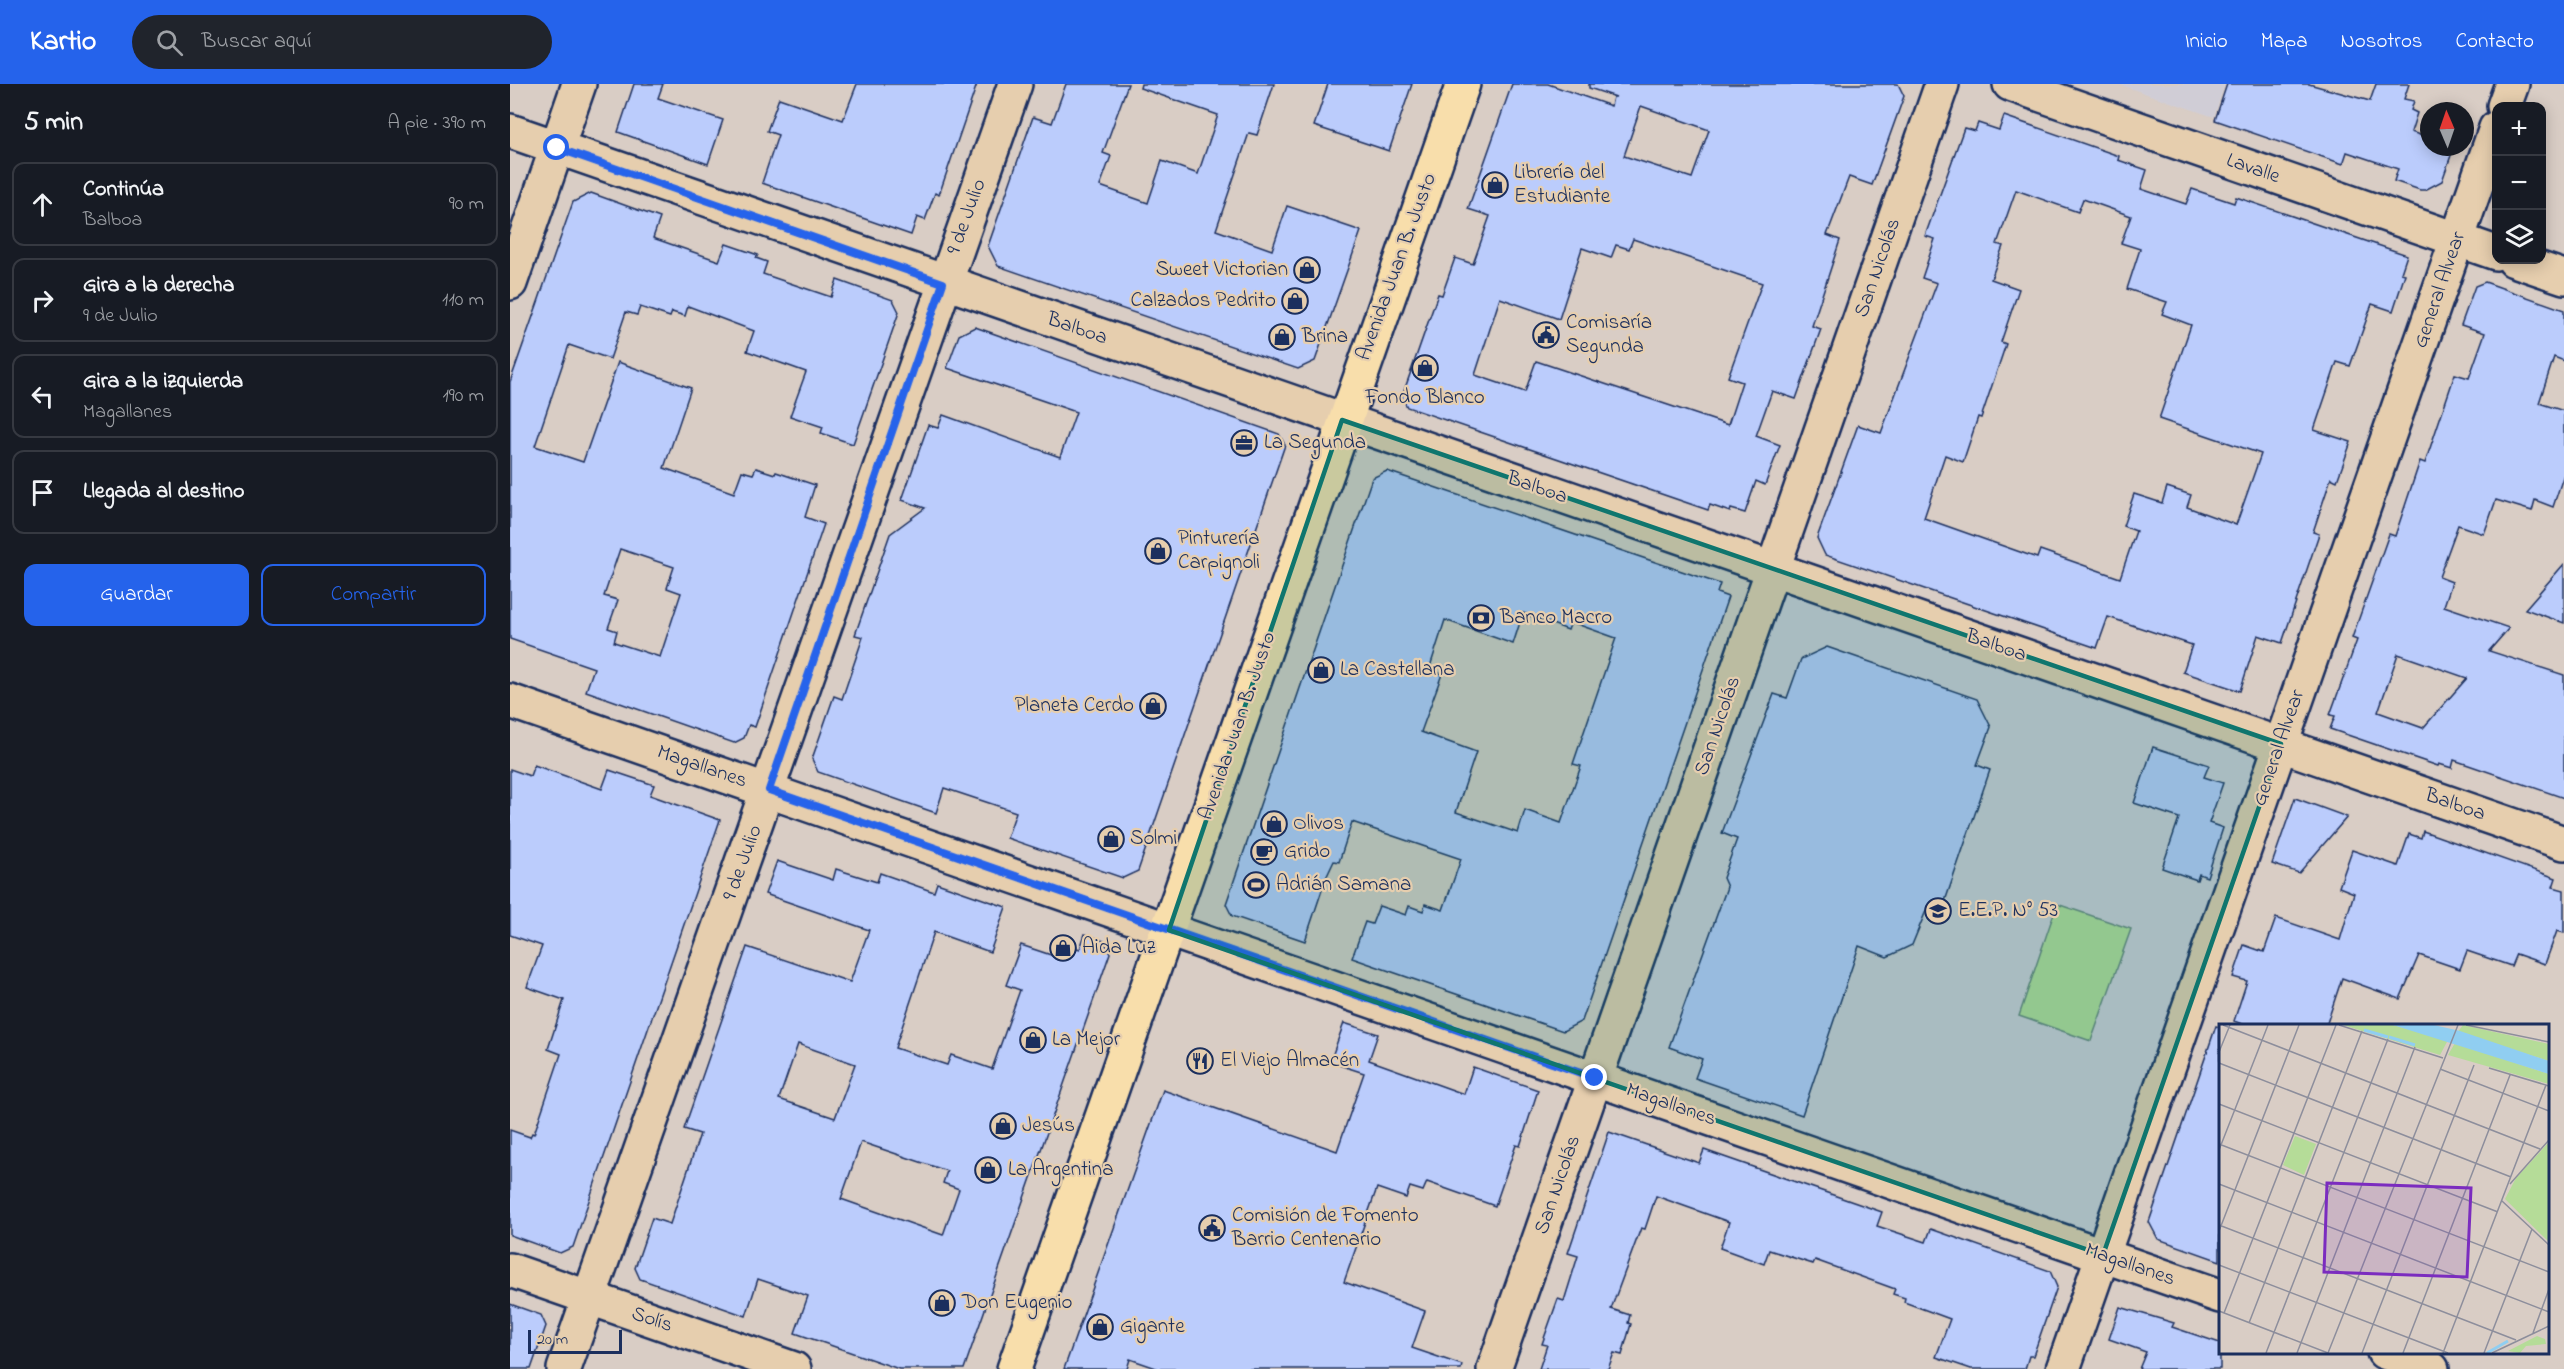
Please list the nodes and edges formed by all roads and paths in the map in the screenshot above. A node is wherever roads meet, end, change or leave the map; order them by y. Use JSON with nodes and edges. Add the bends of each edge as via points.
{"nodes":[{"id":1,"x":579,"y":84,"type":"edge"},
{"id":2,"x":1015,"y":84,"type":"edge"},
{"id":3,"x":1462,"y":84,"type":"edge"},
{"id":4,"x":1941,"y":84,"type":"edge"},
{"id":5,"x":2010,"y":84,"type":"edge"},
{"id":6,"x":2512,"y":84,"type":"edge"},
{"id":7,"x":2505,"y":102,"type":"edge"},
{"id":8,"x":510,"y":131,"type":"edge"},
{"id":9,"x":2492,"y":140,"type":"edge"},
{"id":10,"x":557,"y":148,"type":"junction"},
{"id":11,"x":2458,"y":239,"type":"junction"},
{"id":12,"x":2492,"y":252,"type":"edge"},
{"id":13,"x":2526,"y":264,"type":"edge"},
{"id":14,"x":2564,"y":277,"type":"edge"},
{"id":15,"x":510,"y":283,"type":"edge"},
{"id":16,"x":943,"y":283,"type":"junction"},
{"id":17,"x":1342,"y":420,"type":"junction"},
{"id":18,"x":1773,"y":570,"type":"junction"},
{"id":19,"x":510,"y":701,"type":"edge"},
{"id":20,"x":2281,"y":744,"type":"junction"},
{"id":21,"x":769,"y":790,"type":"junction"},
{"id":22,"x":2564,"y":843,"type":"edge"},
{"id":23,"x":1169,"y":930,"type":"junction"},
{"id":24,"x":1595,"y":1078,"type":"junction"},
{"id":25,"x":2103,"y":1256,"type":"junction"},
{"id":26,"x":510,"y":1270,"type":"edge"},
{"id":27,"x":2219,"y":1296,"type":"edge"},
{"id":28,"x":588,"y":1298,"type":"junction"},
{"id":29,"x":2387,"y":1354,"type":"edge"},
{"id":30,"x":564,"y":1369,"type":"edge"},
{"id":31,"x":794,"y":1369,"type":"edge"},
{"id":32,"x":1014,"y":1369,"type":"edge"},
{"id":33,"x":1494,"y":1369,"type":"edge"},
{"id":34,"x":2064,"y":1369,"type":"edge"},
{"id":35,"x":2432,"y":1369,"type":"edge"}],
"edges":[{"from":1,"to":10,"type":"street"},
{"from":2,"to":16,"type":"street","name":"9 de Julio"},
{"from":3,"to":17,"type":"main road","name":"Avenida Juan B. Justo"},
{"from":4,"to":18,"type":"street","name":"San Nicolás"},
{"from":5,"to":11,"type":"street","name":"Lavalle"},
{"from":6,"to":7,"type":"street"},
{"from":8,"to":10,"type":"street","name":"Balboa"},
{"from":9,"to":11,"type":"street","name":"General Alvear"},
{"from":10,"to":15,"type":"street"},
{"from":10,"to":16,"type":"street","name":"Balboa"},
{"from":11,"to":12,"type":"street","name":"Lavalle"},
{"from":11,"to":20,"type":"street","name":"General Alvear"},
{"from":13,"to":14,"type":"street"},
{"from":16,"to":17,"type":"street","name":"Balboa"},
{"from":16,"to":21,"type":"street","name":"9 de Julio"},
{"from":17,"to":18,"type":"street","name":"Balboa"},
{"from":17,"to":23,"type":"main road","name":"Avenida Juan B. Justo"},
{"from":18,"to":20,"type":"street","name":"Balboa"},
{"from":18,"to":24,"type":"street","name":"San Nicolás"},
{"from":19,"to":21,"type":"street","name":"Magallanes"},
{"from":20,"to":22,"type":"street","name":"Balboa"},
{"from":20,"to":25,"type":"street","name":"General Alvear"},
{"from":21,"to":23,"type":"street","name":"Magallanes"},
{"from":21,"to":28,"type":"street","name":"9 de Julio"},
{"from":23,"to":24,"type":"street","name":"Magallanes"},
{"from":23,"to":32,"type":"main road","name":"Avenida Juan B. Justo"},
{"from":24,"to":25,"type":"street","name":"Magallanes"},
{"from":24,"to":33,"type":"street","name":"San Nicolás"},
{"from":25,"to":27,"type":"street","name":"Magallanes"},
{"from":25,"to":34,"type":"street","name":"General Alvear"},
{"from":26,"to":28,"type":"street","name":"Solís"},
{"from":28,"to":30,"type":"street","name":"9 de Julio"},
{"from":28,"to":31,"type":"street","name":"Solís"},
{"from":29,"to":35,"type":"street"}]}
